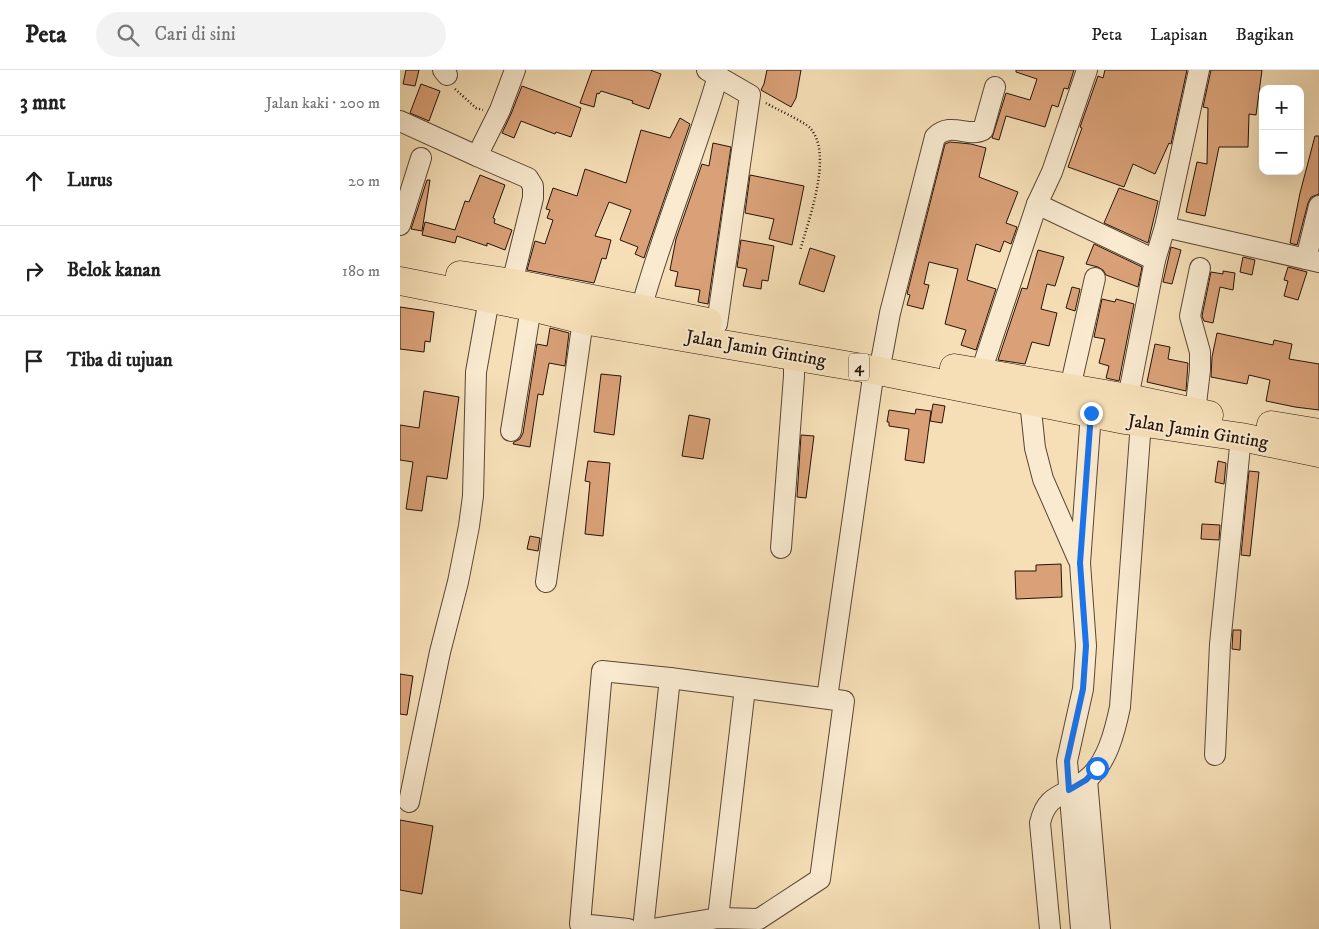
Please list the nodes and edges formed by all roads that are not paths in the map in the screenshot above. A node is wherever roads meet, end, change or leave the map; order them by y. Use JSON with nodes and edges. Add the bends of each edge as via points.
{"nodes":[{"id":1,"x":515,"y":70,"type":"edge"},
{"id":2,"x":1088,"y":70,"type":"edge"},
{"id":3,"x":1199,"y":70,"type":"edge"},
{"id":4,"x":712,"y":73,"type":"edge"},
{"id":5,"x":994,"y":87,"type":"dead end"},
{"id":6,"x":400,"y":121,"type":"edge"},
{"id":7,"x":477,"y":156,"type":"junction"},
{"id":8,"x":422,"y":158,"type":"dead end"},
{"id":9,"x":1038,"y":204,"type":"junction"},
{"id":10,"x":1319,"y":206,"type":"edge"},
{"id":11,"x":400,"y":225,"type":"edge"},
{"id":12,"x":1164,"y":227,"type":"junction"},
{"id":13,"x":1155,"y":260,"type":"junction"},
{"id":14,"x":1313,"y":261,"type":"edge"},
{"id":15,"x":400,"y":263,"type":"edge"},
{"id":16,"x":1200,"y":268,"type":"dead end"},
{"id":17,"x":1095,"y":278,"type":"dead end"},
{"id":18,"x":400,"y":282,"type":"edge"},
{"id":19,"x":512,"y":283,"type":"junction"},
{"id":20,"x":489,"y":299,"type":"junction"},
{"id":21,"x":531,"y":307,"type":"junction"},
{"id":22,"x":641,"y":309,"type":"junction"},
{"id":23,"x":583,"y":320,"type":"junction"},
{"id":24,"x":717,"y":324,"type":"junction"},
{"id":25,"x":794,"y":356,"type":"junction"},
{"id":26,"x":878,"y":363,"type":"junction"},
{"id":27,"x":981,"y":372,"type":"junction"},
{"id":28,"x":1070,"y":388,"type":"junction"},
{"id":29,"x":1128,"y":398,"type":"junction"},
{"id":30,"x":1030,"y":401,"type":"junction"},
{"id":31,"x":1195,"y":412,"type":"junction"},
{"id":32,"x":1091,"y":413,"type":"junction"},
{"id":33,"x":1141,"y":422,"type":"junction"},
{"id":34,"x":511,"y":431,"type":"dead end"},
{"id":35,"x":1319,"y":433,"type":"edge"},
{"id":36,"x":1241,"y":437,"type":"junction"},
{"id":37,"x":1319,"y":453,"type":"edge"},
{"id":38,"x":781,"y":548,"type":"dead end"},
{"id":39,"x":1080,"y":563,"type":"junction"},
{"id":40,"x":546,"y":582,"type":"dead end"},
{"id":41,"x":670,"y":678,"type":"junction"},
{"id":42,"x":746,"y":688,"type":"junction"},
{"id":43,"x":827,"y":698,"type":"junction"},
{"id":44,"x":1215,"y":755,"type":"dead end"},
{"id":45,"x":1086,"y":780,"type":"junction"},
{"id":46,"x":1069,"y":790,"type":"junction"},
{"id":47,"x":409,"y":802,"type":"dead end"},
{"id":48,"x":718,"y":918,"type":"junction"},
{"id":49,"x":628,"y":929,"type":"edge"},
{"id":50,"x":644,"y":929,"type":"edge"},
{"id":51,"x":652,"y":929,"type":"edge"},
{"id":52,"x":1050,"y":929,"type":"edge"},
{"id":53,"x":1081,"y":929,"type":"edge"},
{"id":54,"x":1100,"y":929,"type":"edge"}],
"edges":[{"from":1,"to":7,"type":"street"},
{"from":2,"to":9,"type":"street"},
{"from":3,"to":12,"type":"street"},
{"from":4,"to":22,"type":"street","via":[[696,147],[656,257]]},
{"from":4,"to":24,"type":"street","via":[[750,95]]},
{"from":5,"to":26,"type":"street","via":[[983,130],[948,130],[935,138]]},
{"from":6,"to":7,"type":"street"},
{"from":7,"to":19,"type":"street","via":[[528,178],[533,186],[533,198]]},
{"from":8,"to":11,"type":"street"},
{"from":9,"to":13,"type":"street"},
{"from":9,"to":27,"type":"street"},
{"from":10,"to":14,"type":"street"},
{"from":12,"to":13,"type":"street"},
{"from":12,"to":14,"type":"street"},
{"from":13,"to":29,"type":"street"},
{"from":15,"to":19,"type":"highway","name":"Jalan Jamin Ginting","number":"4"},
{"from":16,"to":31,"type":"street","via":[[1190,316],[1200,352]]},
{"from":17,"to":28,"type":"street"},
{"from":18,"to":20,"type":"highway","name":"Jalan Jamin Ginting","number":"4"},
{"from":19,"to":22,"type":"highway","name":"Jalan Jamin Ginting","number":"4"},
{"from":20,"to":21,"type":"highway","name":"Jalan Jamin Ginting","number":"4"},
{"from":20,"to":47,"type":"street","via":[[476,372],[474,477],[469,526]]},
{"from":21,"to":23,"type":"highway","name":"Jalan Jamin Ginting","number":"4"},
{"from":21,"to":34,"type":"street"},
{"from":22,"to":24,"type":"highway","name":"Jalan Jamin Ginting","number":"4"},
{"from":23,"to":25,"type":"highway","name":"Jalan Jamin Ginting","number":"4"},
{"from":23,"to":40,"type":"street"},
{"from":24,"to":26,"type":"highway","name":"Jalan Jamin Ginting","number":"4"},
{"from":25,"to":26,"type":"highway","name":"Jalan Jamin Ginting","number":"4"},
{"from":25,"to":38,"type":"street"},
{"from":26,"to":27,"type":"highway","name":"Jalan Jamin Ginting","number":"4"},
{"from":26,"to":30,"type":"highway","name":"Jalan Jamin Ginting","number":"4"},
{"from":26,"to":43,"type":"street"},
{"from":27,"to":28,"type":"highway","name":"Jalan Jamin Ginting","number":"4"},
{"from":28,"to":29,"type":"highway","name":"Jalan Jamin Ginting","number":"4"},
{"from":29,"to":31,"type":"highway","name":"Jalan Jamin Ginting","number":"4"},
{"from":30,"to":32,"type":"highway","name":"Jalan Jamin Ginting","number":"4"},
{"from":30,"to":39,"type":"street","via":[[1035,448],[1043,479]]},
{"from":31,"to":35,"type":"highway","name":"Jalan Jamin Ginting","number":"4"},
{"from":32,"to":33,"type":"highway","name":"Jalan Jamin Ginting","number":"4"},
{"from":32,"to":39,"type":"street"},
{"from":33,"to":36,"type":"highway","name":"Jalan Jamin Ginting","number":"4"},
{"from":33,"to":45,"type":"street","via":[[1120,707],[1114,736],[1097,768]]},
{"from":36,"to":37,"type":"highway","name":"Jalan Jamin Ginting","number":"4"},
{"from":36,"to":44,"type":"street","via":[[1220,644]]},
{"from":39,"to":46,"type":"street","via":[[1086,646],[1083,689],[1067,761]]},
{"from":41,"to":42,"type":"street"},
{"from":41,"to":49,"type":"street","via":[[602,671],[580,924]]},
{"from":41,"to":50,"type":"street"},
{"from":42,"to":43,"type":"street"},
{"from":42,"to":48,"type":"street"},
{"from":43,"to":48,"type":"street","via":[[844,701],[820,879],[759,919]]},
{"from":45,"to":46,"type":"street"},
{"from":45,"to":54,"type":"street"},
{"from":46,"to":52,"type":"street","via":[[1048,803],[1040,823]]},
{"from":46,"to":53,"type":"street"},
{"from":48,"to":51,"type":"street"}]}
